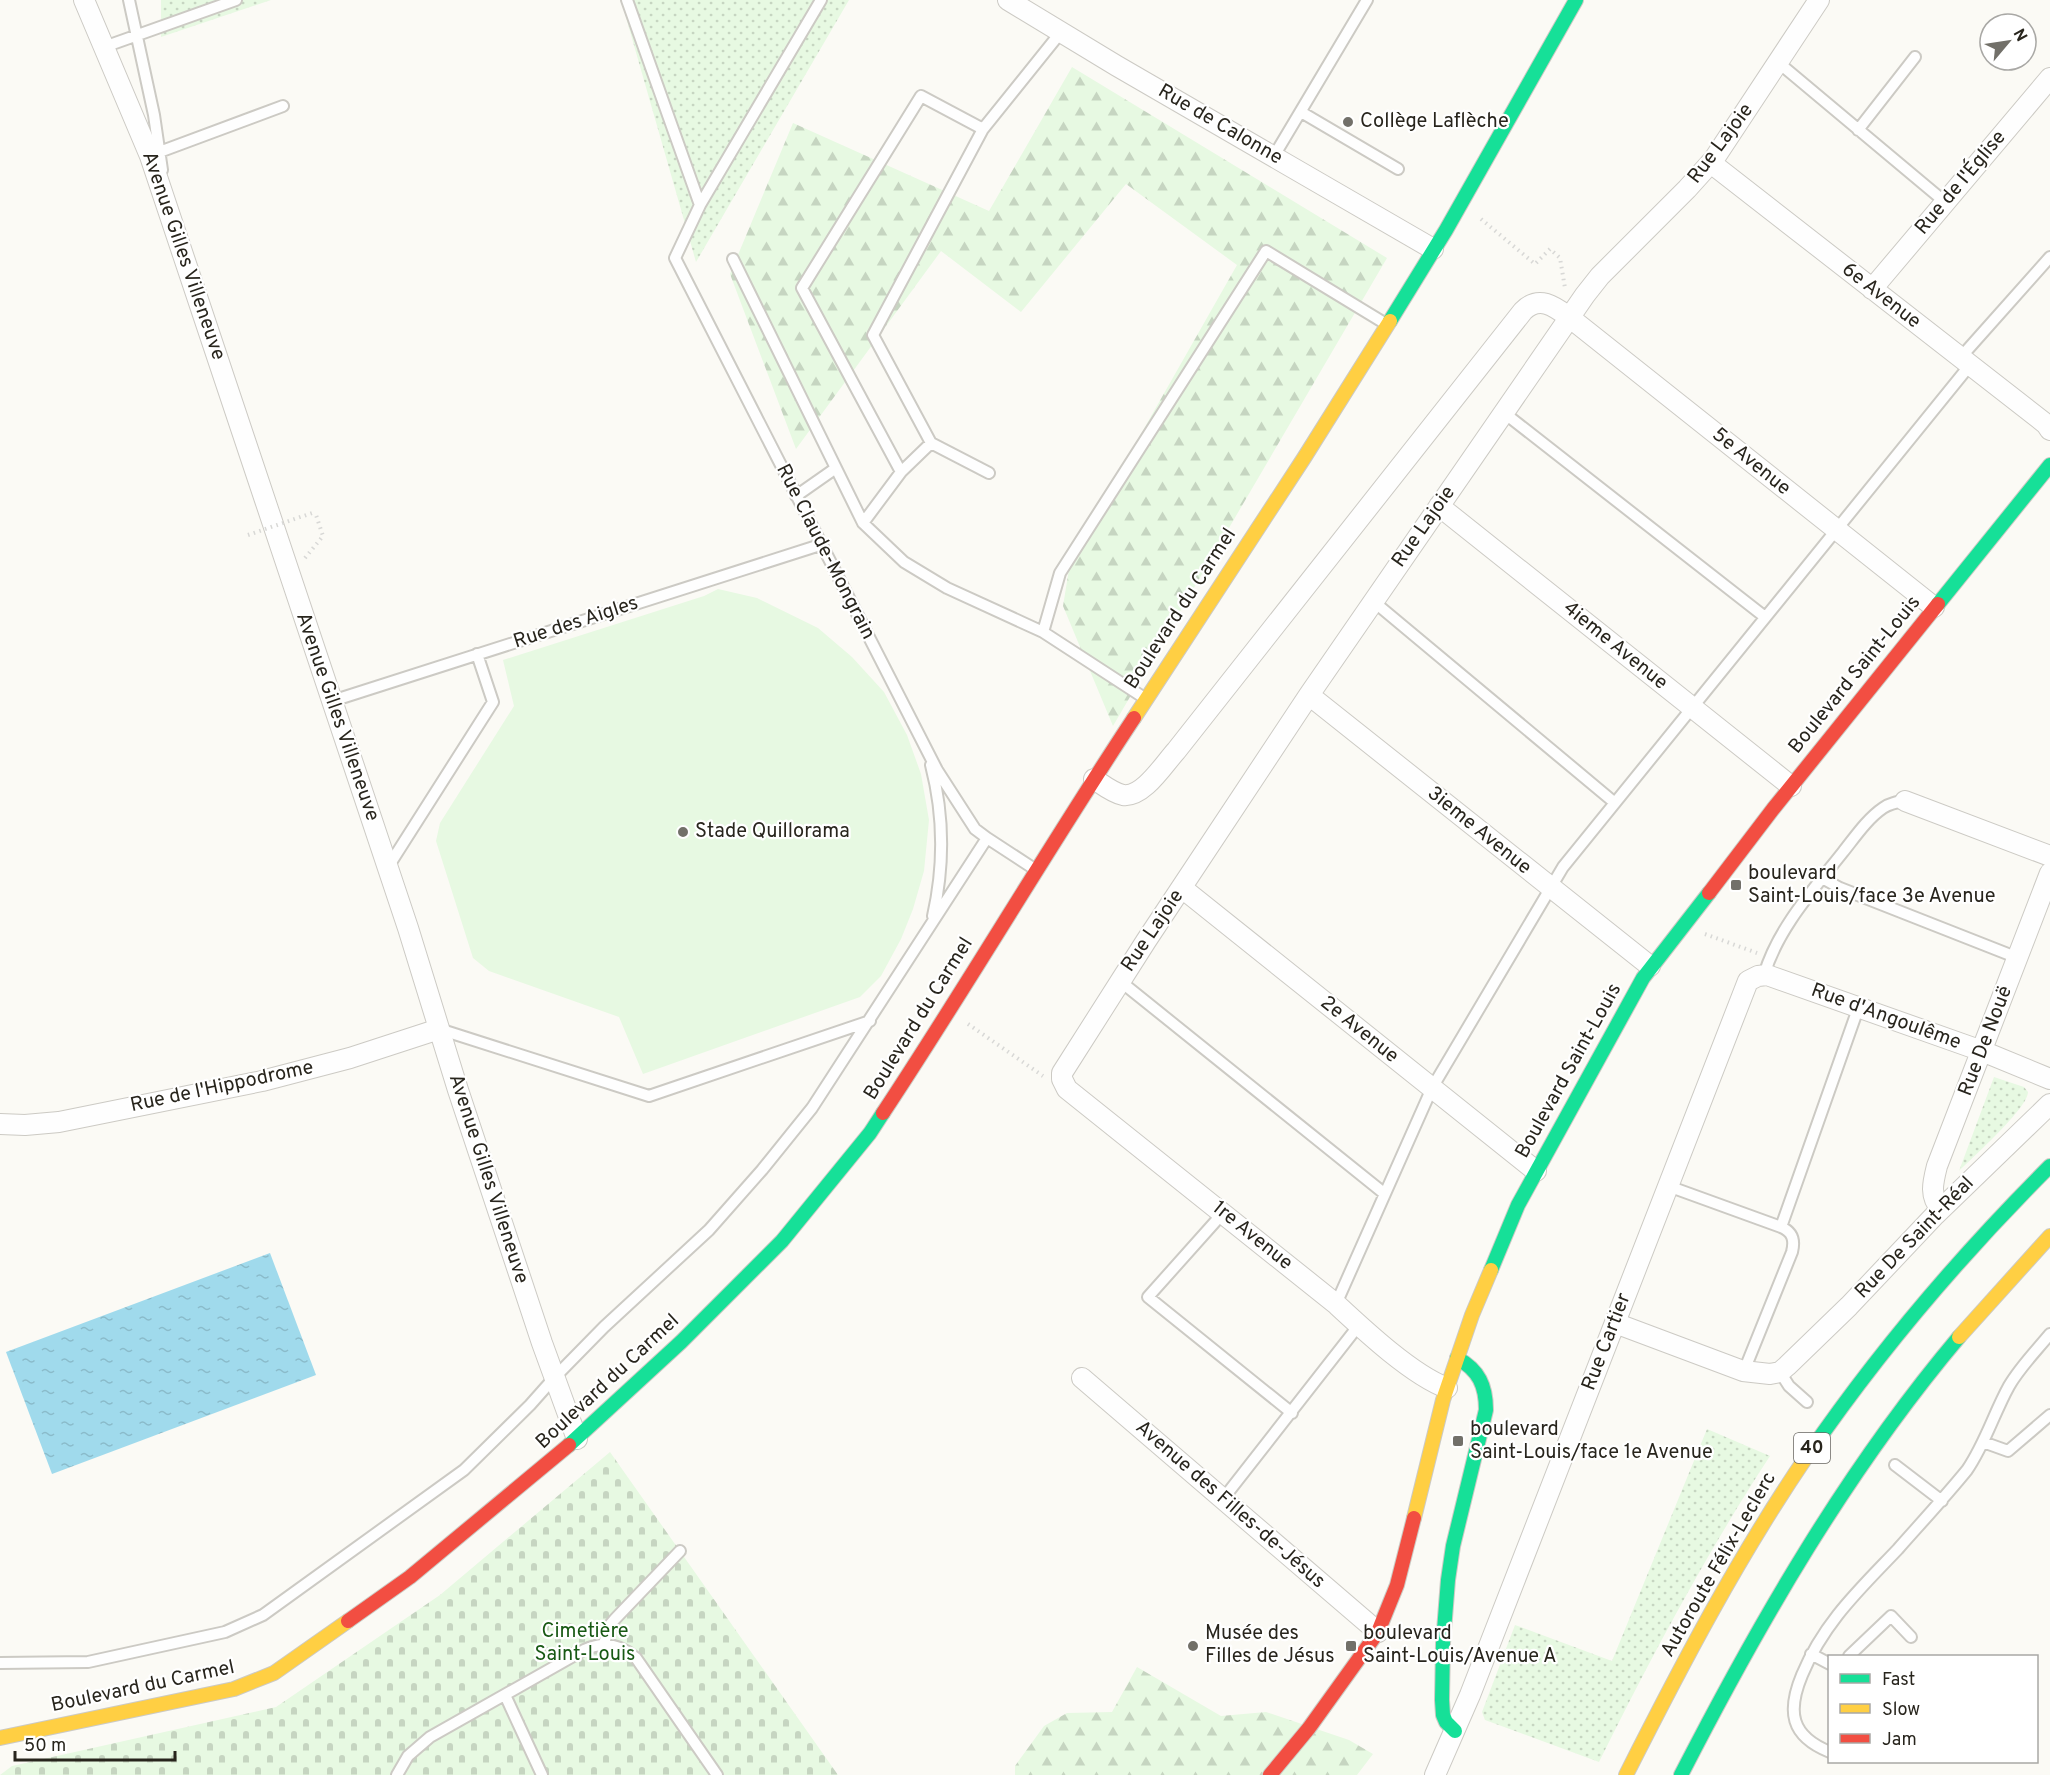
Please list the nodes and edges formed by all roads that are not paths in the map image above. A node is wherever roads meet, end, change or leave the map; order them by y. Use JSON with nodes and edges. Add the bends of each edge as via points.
{"nodes":[{"id":1,"x":84,"y":0,"type":"edge"},
{"id":2,"x":129,"y":0,"type":"edge"},
{"id":3,"x":236,"y":0,"type":"edge"},
{"id":4,"x":627,"y":0,"type":"edge"},
{"id":5,"x":821,"y":0,"type":"edge"},
{"id":6,"x":1008,"y":0,"type":"edge"},
{"id":7,"x":1367,"y":0,"type":"edge"},
{"id":8,"x":1819,"y":0,"type":"edge"},
{"id":9,"x":1570,"y":5,"type":"edge"},
{"id":10,"x":1061,"y":32,"type":"junction"},
{"id":11,"x":136,"y":35,"type":"junction"},
{"id":12,"x":104,"y":46,"type":"junction"},
{"id":13,"x":1915,"y":57,"type":"dead end"},
{"id":14,"x":1779,"y":63,"type":"junction"},
{"id":15,"x":2050,"y":78,"type":"edge"},
{"id":16,"x":283,"y":106,"type":"dead end"},
{"id":17,"x":1301,"y":112,"type":"junction"},
{"id":18,"x":982,"y":129,"type":"junction"},
{"id":19,"x":1858,"y":130,"type":"junction"},
{"id":20,"x":155,"y":154,"type":"junction"},
{"id":21,"x":1274,"y":156,"type":"junction"},
{"id":22,"x":1711,"y":163,"type":"junction"},
{"id":23,"x":1398,"y":169,"type":"dead end"},
{"id":24,"x":1945,"y":202,"type":"junction"},
{"id":25,"x":700,"y":205,"type":"junction"},
{"id":26,"x":1434,"y":249,"type":"junction"},
{"id":27,"x":2050,"y":257,"type":"edge"},
{"id":28,"x":733,"y":259,"type":"dead end"},
{"id":29,"x":1872,"y":289,"type":"junction"},
{"id":30,"x":1569,"y":317,"type":"junction"},
{"id":31,"x":1387,"y":324,"type":"junction"},
{"id":32,"x":1965,"y":361,"type":"junction"},
{"id":33,"x":1503,"y":412,"type":"junction"},
{"id":34,"x":2050,"y":430,"type":"edge"},
{"id":35,"x":931,"y":443,"type":"junction"},
{"id":36,"x":2050,"y":465,"type":"edge"},
{"id":37,"x":836,"y":468,"type":"junction"},
{"id":38,"x":901,"y":472,"type":"junction"},
{"id":39,"x":989,"y":472,"type":"dead end"},
{"id":40,"x":796,"y":496,"type":"junction"},
{"id":41,"x":1438,"y":506,"type":"junction"},
{"id":42,"x":863,"y":523,"type":"junction"},
{"id":43,"x":1836,"y":530,"type":"junction"},
{"id":44,"x":820,"y":544,"type":"junction"},
{"id":45,"x":1373,"y":601,"type":"junction"},
{"id":46,"x":1934,"y":607,"type":"junction"},
{"id":47,"x":1765,"y":617,"type":"junction"},
{"id":48,"x":1042,"y":632,"type":"junction"},
{"id":49,"x":477,"y":654,"type":"junction"},
{"id":50,"x":1309,"y":695,"type":"junction"},
{"id":51,"x":1146,"y":699,"type":"junction"},
{"id":52,"x":332,"y":701,"type":"junction"},
{"id":53,"x":1692,"y":708,"type":"junction"},
{"id":54,"x":928,"y":752,"type":"junction"},
{"id":55,"x":1094,"y":779,"type":"junction"},
{"id":56,"x":1791,"y":786,"type":"junction"},
{"id":57,"x":1905,"y":801,"type":"joint"},
{"id":58,"x":1615,"y":803,"type":"junction"},
{"id":59,"x":987,"y":838,"type":"junction"},
{"id":60,"x":2050,"y":856,"type":"edge"},
{"id":61,"x":388,"y":868,"type":"junction"},
{"id":62,"x":1036,"y":870,"type":"junction"},
{"id":63,"x":2050,"y":873,"type":"edge"},
{"id":64,"x":1822,"y":878,"type":"junction"},
{"id":65,"x":1550,"y":887,"type":"junction"},
{"id":66,"x":1182,"y":888,"type":"junction"},
{"id":67,"x":929,"y":928,"type":"junction"},
{"id":68,"x":2018,"y":958,"type":"junction"},
{"id":69,"x":1650,"y":966,"type":"junction"},
{"id":70,"x":1758,"y":976,"type":"junction"},
{"id":71,"x":1120,"y":981,"type":"junction"},
{"id":72,"x":1859,"y":1006,"type":"junction"},
{"id":73,"x":870,"y":1021,"type":"junction"},
{"id":74,"x":440,"y":1029,"type":"junction"},
{"id":75,"x":1982,"y":1051,"type":"junction"},
{"id":76,"x":1062,"y":1079,"type":"joint"},
{"id":77,"x":2050,"y":1079,"type":"edge"},
{"id":78,"x":1432,"y":1088,"type":"junction"},
{"id":79,"x":2050,"y":1104,"type":"edge"},
{"id":80,"x":0,"y":1124,"type":"edge"},
{"id":81,"x":2050,"y":1166,"type":"edge"},
{"id":82,"x":1536,"y":1171,"type":"junction"},
{"id":83,"x":1668,"y":1186,"type":"junction"},
{"id":84,"x":1385,"y":1194,"type":"junction"},
{"id":85,"x":1941,"y":1209,"type":"junction"},
{"id":86,"x":1223,"y":1213,"type":"junction"},
{"id":87,"x":1781,"y":1227,"type":"junction"},
{"id":88,"x":2050,"y":1236,"type":"edge"},
{"id":89,"x":1336,"y":1304,"type":"junction"},
{"id":90,"x":1615,"y":1323,"type":"junction"},
{"id":91,"x":1359,"y":1325,"type":"junction"},
{"id":92,"x":2050,"y":1334,"type":"edge"},
{"id":93,"x":1457,"y":1358,"type":"junction"},
{"id":94,"x":1744,"y":1371,"type":"junction"},
{"id":95,"x":1780,"y":1372,"type":"junction"},
{"id":96,"x":554,"y":1378,"type":"junction"},
{"id":97,"x":1082,"y":1378,"type":"dead end"},
{"id":98,"x":1447,"y":1388,"type":"junction"},
{"id":99,"x":1807,"y":1402,"type":"dead end"},
{"id":100,"x":1292,"y":1413,"type":"junction"},
{"id":101,"x":2050,"y":1415,"type":"edge"},
{"id":102,"x":577,"y":1439,"type":"junction"},
{"id":103,"x":1983,"y":1442,"type":"junction"},
{"id":104,"x":1895,"y":1465,"type":"dead end"},
{"id":105,"x":1223,"y":1499,"type":"junction"},
{"id":106,"x":1942,"y":1501,"type":"junction"},
{"id":107,"x":680,"y":1551,"type":"dead end"},
{"id":108,"x":1378,"y":1632,"type":"junction"},
{"id":109,"x":1911,"y":1637,"type":"dead end"},
{"id":110,"x":604,"y":1644,"type":"junction"},
{"id":111,"x":1811,"y":1654,"type":"junction"},
{"id":112,"x":1850,"y":1655,"type":"edge"},
{"id":113,"x":0,"y":1663,"type":"edge"},
{"id":114,"x":1828,"y":1663,"type":"edge"},
{"id":115,"x":505,"y":1695,"type":"junction"},
{"id":116,"x":1455,"y":1731,"type":"junction"},
{"id":117,"x":0,"y":1738,"type":"edge"},
{"id":118,"x":1828,"y":1751,"type":"edge"},
{"id":119,"x":1627,"y":1772,"type":"edge"},
{"id":120,"x":397,"y":1775,"type":"edge"},
{"id":121,"x":542,"y":1775,"type":"edge"},
{"id":122,"x":717,"y":1775,"type":"edge"},
{"id":123,"x":1270,"y":1775,"type":"edge"},
{"id":124,"x":1435,"y":1775,"type":"edge"},
{"id":125,"x":1681,"y":1775,"type":"edge"}],
"edges":[{"from":1,"to":12,"type":"street","name":"Avenue Gilles Villeneuve"},
{"from":2,"to":11,"type":"lane"},
{"from":3,"to":11,"type":"lane"},
{"from":4,"to":25,"type":"lane"},
{"from":5,"to":25,"type":"lane"},
{"from":6,"to":10,"type":"street","name":"Rue de Calonne"},
{"from":7,"to":17,"type":"lane"},
{"from":8,"to":14,"type":"street","name":"Rue Lajoie"},
{"from":9,"to":26,"type":"main road","name":"Boulevard du Carmel"},
{"from":10,"to":18,"type":"lane"},
{"from":10,"to":21,"type":"street","name":"Rue de Calonne"},
{"from":11,"to":12,"type":"lane"},
{"from":11,"to":20,"type":"lane","via":[[149,92]]},
{"from":12,"to":20,"type":"street","name":"Avenue Gilles Villeneuve"},
{"from":13,"to":19,"type":"lane"},
{"from":14,"to":19,"type":"lane"},
{"from":14,"to":22,"type":"street","name":"Rue Lajoie"},
{"from":15,"to":24,"type":"street","name":"Rue de l'Église"},
{"from":16,"to":20,"type":"lane"},
{"from":17,"to":21,"type":"lane"},
{"from":17,"to":23,"type":"lane"},
{"from":18,"to":35,"type":"lane","via":[[873,335]]},
{"from":18,"to":38,"type":"lane","via":[[921,96],[802,288]]},
{"from":19,"to":24,"type":"lane"},
{"from":20,"to":52,"type":"street","name":"Avenue Gilles Villeneuve","via":[[167,208]]},
{"from":21,"to":26,"type":"street","name":"Rue de Calonne"},
{"from":22,"to":29,"type":"street","name":"6e Avenue"},
{"from":22,"to":30,"type":"street","name":"Rue Lajoie","via":[[1600,276]]},
{"from":24,"to":29,"type":"street","name":"Rue de l'Église"},
{"from":25,"to":40,"type":"lane","name":"Rue Claude-Mongrain","via":[[675,258]]},
{"from":26,"to":31,"type":"main road","name":"Boulevard du Carmel"},
{"from":27,"to":32,"type":"lane"},
{"from":28,"to":37,"type":"lane"},
{"from":29,"to":32,"type":"street","name":"6e Avenue"},
{"from":30,"to":33,"type":"street","name":"Rue Lajoie"},
{"from":30,"to":43,"type":"street","name":"5e Avenue"},
{"from":30,"to":55,"type":"street","name":"5e Avenue","via":[[1545,303],[1533,304],[1523,311],[1145,787],[1135,794],[1123,795]]},
{"from":31,"to":48,"type":"lane","via":[[1266,251],[1060,573]]},
{"from":31,"to":51,"type":"main road","name":"Boulevard du Carmel"},
{"from":32,"to":34,"type":"street","name":"6e Avenue"},
{"from":32,"to":43,"type":"lane"},
{"from":33,"to":41,"type":"street","name":"Rue Lajoie"},
{"from":33,"to":47,"type":"lane"},
{"from":35,"to":38,"type":"lane"},
{"from":35,"to":39,"type":"lane"},
{"from":36,"to":46,"type":"main road","name":"Boulevard Saint-Louis"},
{"from":37,"to":40,"type":"lane"},
{"from":37,"to":42,"type":"lane"},
{"from":38,"to":42,"type":"lane"},
{"from":40,"to":44,"type":"lane","name":"Rue Claude-Mongrain"},
{"from":41,"to":45,"type":"street","name":"Rue Lajoie"},
{"from":41,"to":53,"type":"street","name":"4ieme Avenue"},
{"from":42,"to":48,"type":"lane","via":[[903,562],[947,588]]},
{"from":43,"to":46,"type":"street","name":"5e Avenue"},
{"from":43,"to":47,"type":"lane"},
{"from":44,"to":49,"type":"lane","name":"Rue des Aigles"},
{"from":44,"to":54,"type":"lane","name":"Rue Claude-Mongrain"},
{"from":45,"to":50,"type":"street","name":"Rue Lajoie"},
{"from":45,"to":58,"type":"lane"},
{"from":46,"to":56,"type":"main road","name":"Boulevard Saint-Louis"},
{"from":47,"to":53,"type":"lane"},
{"from":48,"to":51,"type":"lane"},
{"from":49,"to":52,"type":"lane","name":"Rue des Aigles"},
{"from":49,"to":61,"type":"lane","via":[[493,702]]},
{"from":50,"to":65,"type":"street","name":"3ieme Avenue"},
{"from":50,"to":66,"type":"street","name":"Rue Lajoie"},
{"from":51,"to":55,"type":"main road","name":"Boulevard du Carmel"},
{"from":52,"to":61,"type":"street","name":"Avenue Gilles Villeneuve"},
{"from":53,"to":56,"type":"street","name":"4ieme Avenue"},
{"from":53,"to":58,"type":"lane"},
{"from":54,"to":59,"type":"lane","name":"Rue Claude-Mongrain","via":[[975,829]]},
{"from":54,"to":67,"type":"lane","via":[[936,786],[942,848]]},
{"from":55,"to":62,"type":"main road","name":"Boulevard du Carmel"},
{"from":56,"to":69,"type":"main road","name":"Boulevard Saint-Louis"},
{"from":57,"to":60,"type":"street"},
{"from":57,"to":64,"type":"lane","via":[[1891,804],[1874,815]]},
{"from":58,"to":65,"type":"lane"},
{"from":59,"to":62,"type":"lane","name":"Rue Claude-Mongrain"},
{"from":59,"to":67,"type":"lane"},
{"from":61,"to":74,"type":"street","name":"Avenue Gilles Villeneuve"},
{"from":62,"to":102,"type":"main road","name":"Boulevard du Carmel","via":[[870,1133],[806,1214],[689,1334]]},
{"from":63,"to":68,"type":"street","name":"Rue De Nouë"},
{"from":64,"to":68,"type":"lane"},
{"from":64,"to":70,"type":"lane","via":[[1780,936]]},
{"from":65,"to":69,"type":"street","name":"3ieme Avenue"},
{"from":65,"to":78,"type":"lane"},
{"from":66,"to":71,"type":"street","name":"Rue Lajoie"},
{"from":66,"to":78,"type":"street","name":"2e Avenue"},
{"from":67,"to":73,"type":"lane"},
{"from":68,"to":75,"type":"street","name":"Rue De Nouë"},
{"from":69,"to":82,"type":"main road","name":"Boulevard Saint-Louis"},
{"from":70,"to":72,"type":"street","name":"Rue d'Angoulême"},
{"from":70,"to":83,"type":"street","name":"Rue Cartier","via":[[1745,986]]},
{"from":71,"to":76,"type":"street","name":"Rue Lajoie","via":[[1065,1067]]},
{"from":71,"to":84,"type":"lane"},
{"from":72,"to":75,"type":"street","name":"Rue d'Angoulême"},
{"from":72,"to":87,"type":"lane"},
{"from":73,"to":74,"type":"lane","via":[[649,1096]]},
{"from":73,"to":96,"type":"lane","via":[[812,1108],[709,1230]]},
{"from":74,"to":80,"type":"street","name":"Rue de l'Hippodrome","via":[[262,1081],[59,1122]]},
{"from":74,"to":96,"type":"street","name":"Avenue Gilles Villeneuve"},
{"from":75,"to":77,"type":"street","name":"Rue d'Angoulême"},
{"from":75,"to":85,"type":"street","name":"Rue De Nouë","via":[[1935,1172],[1933,1196]]},
{"from":76,"to":86,"type":"street","name":"1re Avenue","via":[[1067,1089]]},
{"from":78,"to":82,"type":"street","name":"2e Avenue"},
{"from":78,"to":84,"type":"lane"},
{"from":79,"to":85,"type":"street","name":"Rue De Saint-Réal"},
{"from":81,"to":119,"type":"main road","name":"Autoroute Félix-Leclerc","number":"40","via":[[1934,1289],[1830,1423],[1734,1571]]},
{"from":82,"to":93,"type":"main road","name":"Boulevard Saint-Louis","via":[[1505,1235]]},
{"from":83,"to":87,"type":"lane"},
{"from":83,"to":90,"type":"street","name":"Rue Cartier"},
{"from":84,"to":89,"type":"lane"},
{"from":85,"to":95,"type":"street","name":"Rue De Saint-Réal"},
{"from":86,"to":89,"type":"street","name":"1re Avenue"},
{"from":86,"to":100,"type":"lane","via":[[1148,1297]]},
{"from":87,"to":94,"type":"lane","via":[[1793,1239],[1792,1252]]},
{"from":88,"to":125,"type":"main road","number":"40","via":[[1956,1340],[1857,1472],[1789,1577]]},
{"from":89,"to":91,"type":"street","name":"1re Avenue"},
{"from":90,"to":94,"type":"street"},
{"from":90,"to":116,"type":"street","name":"Rue Cartier"},
{"from":91,"to":98,"type":"street","name":"1re Avenue","via":[[1420,1374]]},
{"from":91,"to":100,"type":"lane"},
{"from":92,"to":103,"type":"lane","via":[[2014,1378]]},
{"from":93,"to":98,"type":"main road","name":"Boulevard Saint-Louis"},
{"from":93,"to":116,"type":"main road","via":[[1477,1372],[1487,1401],[1448,1580],[1442,1700],[1443,1715]]},
{"from":94,"to":95,"type":"street"},
{"from":95,"to":99,"type":"lane"},
{"from":96,"to":102,"type":"street","name":"Avenue Gilles Villeneuve"},
{"from":96,"to":113,"type":"lane","via":[[464,1470],[263,1615],[225,1632],[88,1662]]},
{"from":97,"to":105,"type":"street","name":"Avenue des Filles-de-Jésus"},
{"from":98,"to":108,"type":"main road","name":"Boulevard Saint-Louis","via":[[1397,1585]]},
{"from":100,"to":105,"type":"lane"},
{"from":101,"to":103,"type":"lane","via":[[2008,1451]]},
{"from":102,"to":117,"type":"main road","name":"Boulevard du Carmel","via":[[410,1577],[264,1678],[234,1689]]},
{"from":103,"to":106,"type":"lane","via":[[1968,1470]]},
{"from":104,"to":106,"type":"lane"},
{"from":105,"to":108,"type":"street","name":"Avenue des Filles-de-Jésus"},
{"from":106,"to":111,"type":"lane","via":[[1831,1622]]},
{"from":107,"to":110,"type":"lane","via":[[609,1626]]},
{"from":108,"to":123,"type":"main road","name":"Boulevard Saint-Louis"},
{"from":109,"to":112,"type":"lane","via":[[1891,1616]]},
{"from":110,"to":115,"type":"lane","via":[[584,1650]]},
{"from":110,"to":122,"type":"lane","via":[[618,1646],[636,1658]]},
{"from":111,"to":114,"type":"lane"},
{"from":111,"to":118,"type":"lane","via":[[1793,1699],[1793,1712],[1806,1738]]},
{"from":115,"to":120,"type":"lane","via":[[418,1746]]},
{"from":115,"to":121,"type":"lane"},
{"from":116,"to":124,"type":"street","name":"Rue Cartier"}]}
